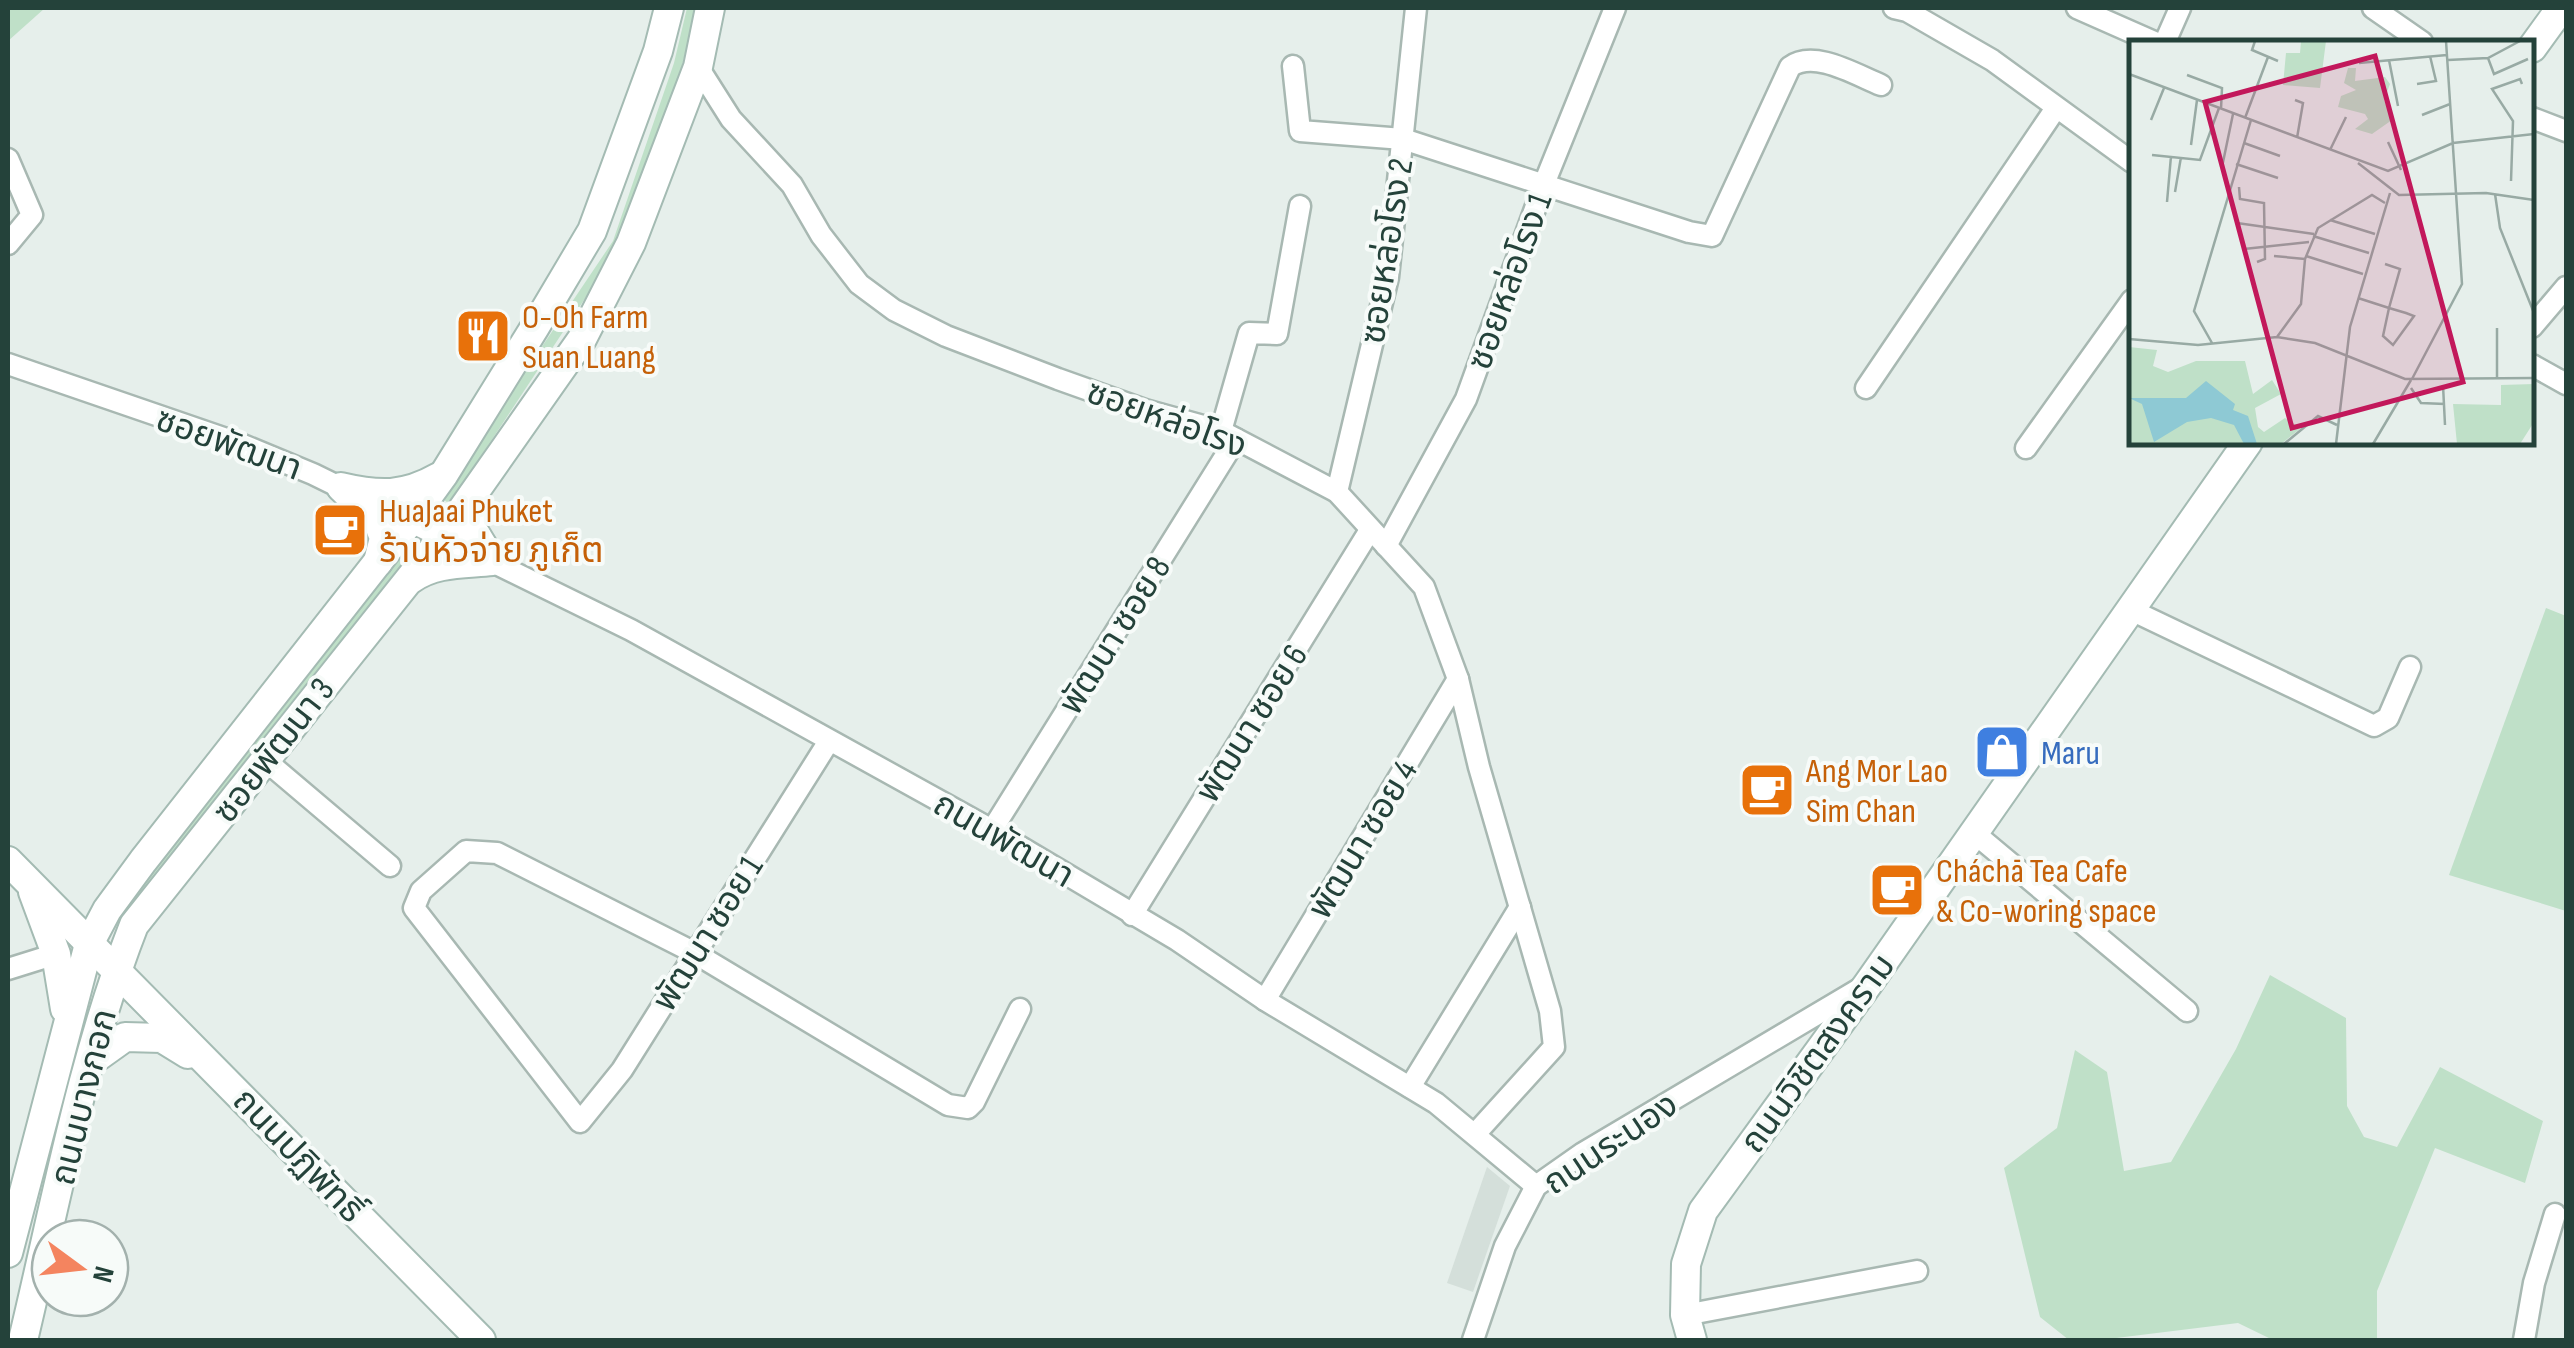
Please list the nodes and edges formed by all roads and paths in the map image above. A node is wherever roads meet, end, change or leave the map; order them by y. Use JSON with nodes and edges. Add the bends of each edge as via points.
{"nodes":[{"id":1,"x":669,"y":8,"type":"edge"},
{"id":2,"x":710,"y":8,"type":"edge"},
{"id":3,"x":1416,"y":8,"type":"edge"},
{"id":4,"x":1616,"y":8,"type":"edge"},
{"id":5,"x":1894,"y":8,"type":"edge"},
{"id":6,"x":2076,"y":8,"type":"edge"},
{"id":7,"x":2180,"y":8,"type":"edge"},
{"id":8,"x":2373,"y":8,"type":"edge"},
{"id":9,"x":2561,"y":8,"type":"edge"},
{"id":10,"x":2149,"y":40,"type":"edge"},
{"id":11,"x":2166,"y":40,"type":"edge"},
{"id":12,"x":2419,"y":40,"type":"edge"},
{"id":13,"x":2534,"y":45,"type":"edge"},
{"id":14,"x":1294,"y":66,"type":"dead end"},
{"id":15,"x":698,"y":67,"type":"junction"},
{"id":16,"x":1882,"y":85,"type":"dead end"},
{"id":17,"x":2056,"y":108,"type":"junction"},
{"id":18,"x":2534,"y":119,"type":"edge"},
{"id":19,"x":2566,"y":131,"type":"edge"},
{"id":20,"x":1404,"y":139,"type":"junction"},
{"id":21,"x":8,"y":158,"type":"edge"},
{"id":22,"x":2129,"y":160,"type":"edge"},
{"id":23,"x":1544,"y":184,"type":"junction"},
{"id":24,"x":1300,"y":206,"type":"dead end"},
{"id":25,"x":8,"y":244,"type":"edge"},
{"id":26,"x":2566,"y":287,"type":"edge"},
{"id":27,"x":2129,"y":304,"type":"edge"},
{"id":28,"x":2534,"y":325,"type":"edge"},
{"id":29,"x":8,"y":364,"type":"edge"},
{"id":30,"x":2534,"y":366,"type":"edge"},
{"id":31,"x":2566,"y":384,"type":"edge"},
{"id":32,"x":1866,"y":388,"type":"dead end"},
{"id":33,"x":1229,"y":435,"type":"junction"},
{"id":34,"x":2246,"y":445,"type":"edge"},
{"id":35,"x":2026,"y":448,"type":"dead end"},
{"id":36,"x":444,"y":474,"type":"junction"},
{"id":37,"x":341,"y":487,"type":"junction"},
{"id":38,"x":1336,"y":492,"type":"junction"},
{"id":39,"x":474,"y":493,"type":"junction"},
{"id":40,"x":410,"y":521,"type":"junction"},
{"id":41,"x":1370,"y":530,"type":"junction"},
{"id":42,"x":443,"y":537,"type":"junction"},
{"id":43,"x":1386,"y":546,"type":"junction"},
{"id":44,"x":492,"y":561,"type":"junction"},
{"id":45,"x":378,"y":563,"type":"junction"},
{"id":46,"x":406,"y":582,"type":"junction"},
{"id":47,"x":2128,"y":609,"type":"junction"},
{"id":48,"x":2410,"y":667,"type":"dead end"},
{"id":49,"x":1458,"y":679,"type":"junction"},
{"id":50,"x":830,"y":741,"type":"junction"},
{"id":51,"x":265,"y":760,"type":"junction"},
{"id":52,"x":992,"y":830,"type":"junction"},
{"id":53,"x":1973,"y":832,"type":"junction"},
{"id":54,"x":8,"y":861,"type":"edge"},
{"id":55,"x":390,"y":866,"type":"dead end"},
{"id":56,"x":28,"y":882,"type":"junction"},
{"id":57,"x":1520,"y":907,"type":"junction"},
{"id":58,"x":1132,"y":915,"type":"junction"},
{"id":59,"x":89,"y":944,"type":"junction"},
{"id":60,"x":693,"y":952,"type":"junction"},
{"id":61,"x":56,"y":954,"type":"junction"},
{"id":62,"x":8,"y":969,"type":"edge"},
{"id":63,"x":116,"y":971,"type":"junction"},
{"id":64,"x":1868,"y":984,"type":"junction"},
{"id":65,"x":1265,"y":1000,"type":"junction"},
{"id":66,"x":1020,"y":1009,"type":"dead end"},
{"id":67,"x":2186,"y":1011,"type":"dead end"},
{"id":68,"x":66,"y":1031,"type":"junction"},
{"id":69,"x":1772,"y":1041,"type":"junction"},
{"id":70,"x":90,"y":1062,"type":"junction"},
{"id":71,"x":1807,"y":1068,"type":"junction"},
{"id":72,"x":219,"y":1073,"type":"junction"},
{"id":73,"x":1410,"y":1087,"type":"junction"},
{"id":74,"x":1476,"y":1133,"type":"junction"},
{"id":75,"x":1536,"y":1186,"type":"junction"},
{"id":76,"x":14,"y":1196,"type":"edge"},
{"id":77,"x":2555,"y":1214,"type":"dead end"},
{"id":78,"x":8,"y":1254,"type":"edge"},
{"id":79,"x":1917,"y":1271,"type":"dead end"},
{"id":80,"x":1688,"y":1328,"type":"edge"},
{"id":81,"x":23,"y":1340,"type":"edge"},
{"id":82,"x":481,"y":1340,"type":"edge"},
{"id":83,"x":1473,"y":1340,"type":"edge"},
{"id":84,"x":2524,"y":1340,"type":"edge"}],
"edges":[{"from":1,"to":36,"type":"main road","name":"ซอยพัฒนา 3","via":[[592,231]]},
{"from":2,"to":15,"type":"main road","name":"ซอยพัฒนา 3"},
{"from":3,"to":20,"type":"street","name":"ซอยหล่อโรง 2"},
{"from":4,"to":23,"type":"street","name":"ซอยหล่อโรง 1"},
{"from":5,"to":17,"type":"street","via":[[1992,60]]},
{"from":6,"to":10,"type":"street"},
{"from":7,"to":11,"type":"street"},
{"from":8,"to":12,"type":"street"},
{"from":9,"to":13,"type":"main road"},
{"from":14,"to":20,"type":"street","via":[[1300,131]]},
{"from":15,"to":33,"type":"street","name":"ซอยหล่อโรง","via":[[730,119],[792,185],[859,284],[894,310],[1058,379]]},
{"from":15,"to":39,"type":"main road","name":"ซอยพัฒนา 3","via":[[631,243],[582,339]]},
{"from":16,"to":23,"type":"street","via":[[1812,59],[1790,67],[1712,236]]},
{"from":17,"to":22,"type":"street"},
{"from":17,"to":32,"type":"street"},
{"from":18,"to":19,"type":"street"},
{"from":20,"to":23,"type":"street"},
{"from":20,"to":38,"type":"street","name":"ซอยหล่อโรง 2","via":[[1388,277]]},
{"from":21,"to":25,"type":"street","via":[[32,215]]},
{"from":23,"to":43,"type":"street","name":"ซอยหล่อโรง 1","via":[[1466,399]]},
{"from":24,"to":33,"type":"street","name":"พัฒนา ซอย 8","via":[[1276,334],[1249,333]]},
{"from":26,"to":28,"type":"street"},
{"from":27,"to":35,"type":"street"},
{"from":29,"to":37,"type":"street","name":"ซอยพัฒนา","via":[[238,442]]},
{"from":30,"to":31,"type":"street"},
{"from":33,"to":38,"type":"street","name":"ซอยหล่อโรง"},
{"from":33,"to":52,"type":"street","name":"พัฒนา ซอย 8"},
{"from":34,"to":47,"type":"main road","name":"ถนนวิชิตสงคราม"},
{"from":36,"to":37,"type":"main road","via":[[396,495]]},
{"from":36,"to":40,"type":"main road","name":"ซอยพัฒนา 3"},
{"from":37,"to":40,"type":"street","name":"ซอยพัฒนา"},
{"from":37,"to":45,"type":"main road","via":[[379,525],[384,538]]},
{"from":38,"to":41,"type":"street","name":"ซอยหล่อโรง"},
{"from":39,"to":42,"type":"main road","name":"ซอยพัฒนา 3"},
{"from":39,"to":44,"type":"main road","via":[[470,525]]},
{"from":40,"to":42,"type":"street","name":"ซอยพัฒนา"},
{"from":40,"to":45,"type":"main road","name":"ซอยพัฒนา 3"},
{"from":41,"to":43,"type":"street","name":"ซอยหล่อโรง"},
{"from":41,"to":58,"type":"street","name":"พัฒนา ซอย 6"},
{"from":42,"to":44,"type":"street","name":"ถนนพัฒนา"},
{"from":42,"to":46,"type":"main road","name":"ซอยพัฒนา 3"},
{"from":43,"to":49,"type":"street","name":"ซอยหล่อโรง","via":[[1424,586]]},
{"from":44,"to":46,"type":"main road","via":[[425,569]]},
{"from":44,"to":50,"type":"street","name":"ถนนพัฒนา"},
{"from":45,"to":59,"type":"main road","name":"ซอยพัฒนา 3","via":[[143,861]]},
{"from":46,"to":51,"type":"main road","name":"ซอยพัฒนา 3"},
{"from":47,"to":48,"type":"street","via":[[2374,726],[2388,718]]},
{"from":47,"to":53,"type":"main road","name":"ถนนวิชิตสงคราม"},
{"from":49,"to":57,"type":"street","name":"ซอยหล่อโรง"},
{"from":49,"to":65,"type":"street","name":"พัฒนา ซอย 4"},
{"from":50,"to":52,"type":"street","name":"ถนนพัฒนา"},
{"from":50,"to":60,"type":"street","name":"พัฒนา ซอย 1"},
{"from":51,"to":55,"type":"street"},
{"from":51,"to":63,"type":"main road","name":"ซอยพัฒนา 3","via":[[134,924]]},
{"from":52,"to":58,"type":"street","name":"ถนนพัฒนา"},
{"from":53,"to":64,"type":"main road","name":"ถนนวิชิตสงคราม"},
{"from":53,"to":67,"type":"street"},
{"from":54,"to":56,"type":"main road","name":"ถนนปฏิพัทธิ์"},
{"from":56,"to":59,"type":"main road","name":"ถนนปฏิพัทธิ์"},
{"from":56,"to":61,"type":"main road"},
{"from":57,"to":73,"type":"street"},
{"from":57,"to":74,"type":"street","name":"ซอยหล่อโรง","via":[[1554,1047]]},
{"from":58,"to":65,"type":"street","name":"ถนนพัฒนา"},
{"from":59,"to":63,"type":"main road","name":"ถนนปฏิพัทธิ์"},
{"from":59,"to":68,"type":"main road","name":"ถนนบางกอก"},
{"from":60,"to":60,"type":"street","name":"พัฒนา ซอย 1","via":[[622,1070],[580,1122],[414,908],[421,890],[466,851],[497,852]]},
{"from":60,"to":66,"type":"street","via":[[960,1108],[974,1102]]},
{"from":61,"to":62,"type":"street"},
{"from":61,"to":68,"type":"main road"},
{"from":63,"to":70,"type":"main road","name":"ถนนบางกอก"},
{"from":63,"to":72,"type":"main road","name":"ถนนปฏิพัทธิ์"},
{"from":64,"to":69,"type":"street","name":"ถนนระนอง"},
{"from":64,"to":71,"type":"main road","name":"ถนนวิชิตสงคราม"},
{"from":65,"to":73,"type":"street","name":"ถนนพัฒนา"},
{"from":68,"to":76,"type":"main road","name":"ถนนบางกอก"},
{"from":69,"to":71,"type":"street","via":[[1795,1042]]},
{"from":69,"to":75,"type":"street","name":"ถนนระนอง"},
{"from":70,"to":72,"type":"main road","via":[[124,1037],[162,1038]]},
{"from":70,"to":81,"type":"main road","name":"ถนนบางกอก"},
{"from":71,"to":80,"type":"main road","name":"ถนนวิชิตสงคราม","via":[[1704,1211],[1686,1264]]},
{"from":72,"to":82,"type":"main road","name":"ถนนปฏิพัทธิ์"},
{"from":73,"to":74,"type":"street","name":"ถนนพัฒนา"},
{"from":74,"to":75,"type":"street","name":"ถนนพัฒนา"},
{"from":75,"to":83,"type":"street","name":"ถนนระนอง","via":[[1505,1246]]},
{"from":76,"to":78,"type":"main road","name":"ถนนบางกอก"},
{"from":77,"to":84,"type":"street"},
{"from":79,"to":80,"type":"street"}]}
